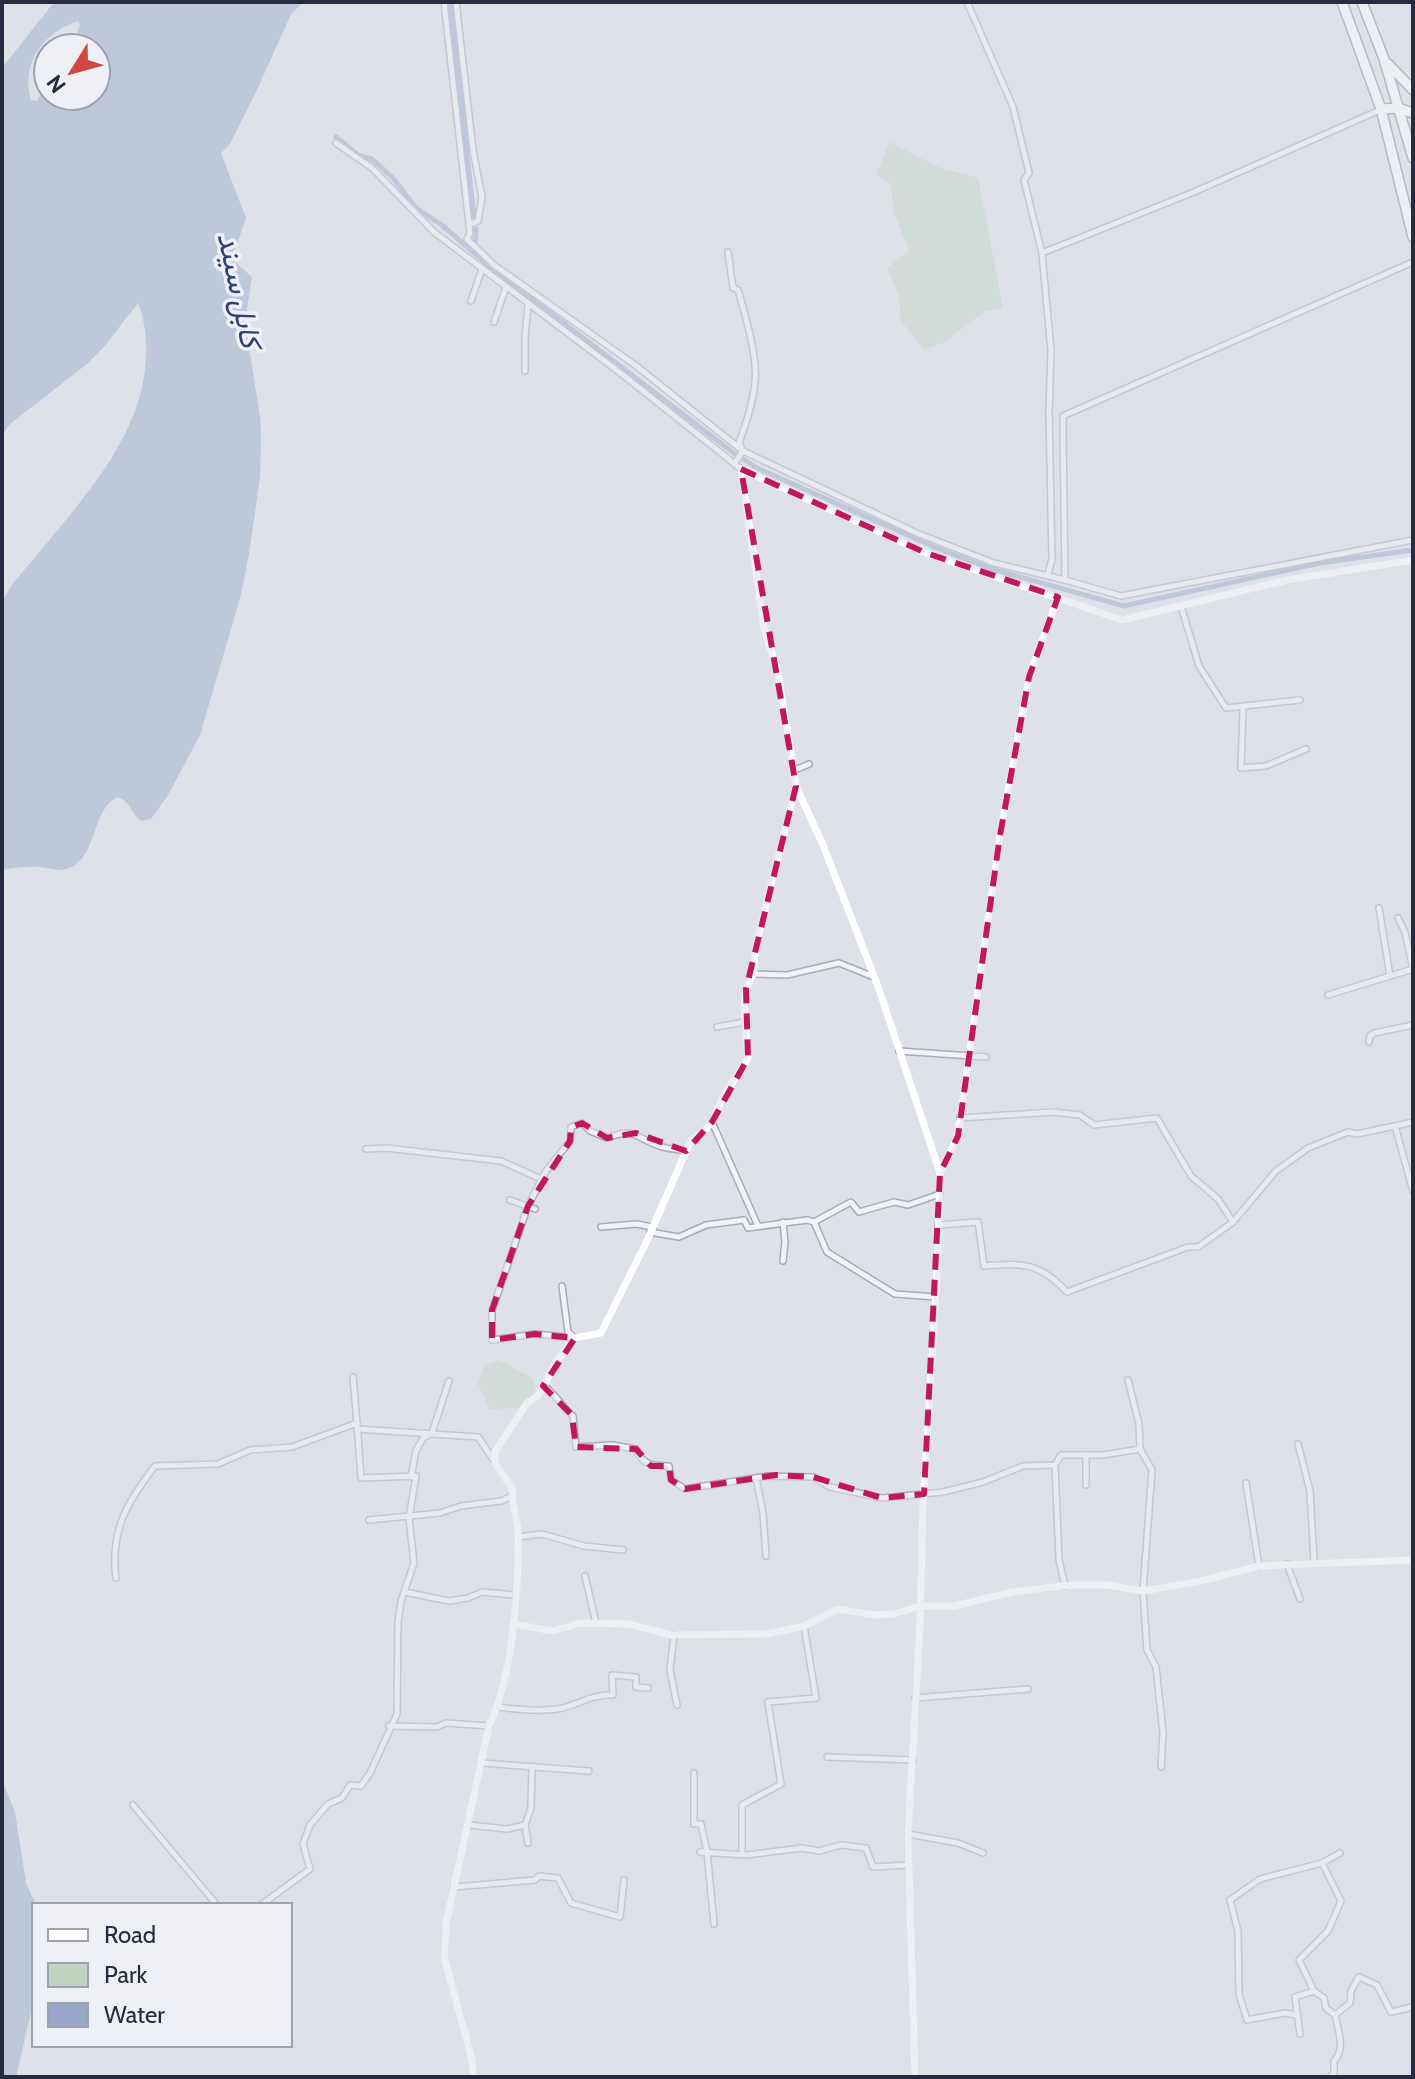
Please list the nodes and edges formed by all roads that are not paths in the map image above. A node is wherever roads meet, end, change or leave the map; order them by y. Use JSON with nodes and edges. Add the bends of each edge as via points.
{"nodes":[{"id":1,"x":444,"y":2,"type":"edge"},
{"id":2,"x":456,"y":2,"type":"edge"},
{"id":3,"x":967,"y":2,"type":"edge"},
{"id":4,"x":1342,"y":2,"type":"edge"},
{"id":5,"x":1362,"y":2,"type":"edge"},
{"id":6,"x":1384,"y":59,"type":"junction"},
{"id":7,"x":1413,"y":90,"type":"edge"},
{"id":8,"x":1398,"y":108,"type":"junction"},
{"id":9,"x":1381,"y":109,"type":"junction"},
{"id":10,"x":1413,"y":113,"type":"edge"},
{"id":11,"x":336,"y":143,"type":"dead end"},
{"id":12,"x":1413,"y":158,"type":"edge"},
{"id":13,"x":469,"y":225,"type":"junction"},
{"id":14,"x":1413,"y":237,"type":"edge"},
{"id":15,"x":728,"y":252,"type":"dead end"},
{"id":16,"x":1042,"y":253,"type":"junction"},
{"id":17,"x":1413,"y":262,"type":"edge"},
{"id":18,"x":482,"y":269,"type":"junction"},
{"id":19,"x":506,"y":287,"type":"junction"},
{"id":20,"x":471,"y":301,"type":"dead end"},
{"id":21,"x":528,"y":304,"type":"junction"},
{"id":22,"x":494,"y":322,"type":"dead end"},
{"id":23,"x":525,"y":371,"type":"dead end"},
{"id":24,"x":743,"y":451,"type":"junction"},
{"id":25,"x":737,"y":466,"type":"junction"},
{"id":26,"x":1413,"y":540,"type":"edge"},
{"id":27,"x":1413,"y":560,"type":"edge"},
{"id":28,"x":1048,"y":574,"type":"junction"},
{"id":29,"x":1065,"y":580,"type":"junction"},
{"id":30,"x":1058,"y":597,"type":"junction"},
{"id":31,"x":1181,"y":605,"type":"junction"},
{"id":32,"x":1300,"y":700,"type":"dead end"},
{"id":33,"x":1243,"y":708,"type":"junction"},
{"id":34,"x":1306,"y":749,"type":"dead end"},
{"id":35,"x":809,"y":764,"type":"dead end"},
{"id":36,"x":795,"y":770,"type":"junction"},
{"id":37,"x":796,"y":786,"type":"junction"},
{"id":38,"x":1379,"y":908,"type":"dead end"},
{"id":39,"x":1398,"y":918,"type":"dead end"},
{"id":40,"x":1413,"y":969,"type":"edge"},
{"id":41,"x":753,"y":974,"type":"junction"},
{"id":42,"x":1390,"y":976,"type":"junction"},
{"id":43,"x":874,"y":977,"type":"junction"},
{"id":44,"x":1328,"y":995,"type":"dead end"},
{"id":45,"x":745,"y":1022,"type":"junction"},
{"id":46,"x":1413,"y":1025,"type":"edge"},
{"id":47,"x":717,"y":1027,"type":"dead end"},
{"id":48,"x":1369,"y":1042,"type":"dead end"},
{"id":49,"x":899,"y":1051,"type":"junction"},
{"id":50,"x":969,"y":1055,"type":"junction"},
{"id":51,"x":986,"y":1057,"type":"dead end"},
{"id":52,"x":960,"y":1118,"type":"junction"},
{"id":53,"x":712,"y":1122,"type":"junction"},
{"id":54,"x":1413,"y":1122,"type":"edge"},
{"id":55,"x":1395,"y":1126,"type":"junction"},
{"id":56,"x":366,"y":1149,"type":"dead end"},
{"id":57,"x":686,"y":1151,"type":"junction"},
{"id":58,"x":940,"y":1173,"type":"junction"},
{"id":59,"x":541,"y":1179,"type":"junction"},
{"id":60,"x":1413,"y":1191,"type":"edge"},
{"id":61,"x":941,"y":1193,"type":"junction"},
{"id":62,"x":510,"y":1200,"type":"dead end"},
{"id":63,"x":532,"y":1207,"type":"junction"},
{"id":64,"x":783,"y":1222,"type":"junction"},
{"id":65,"x":814,"y":1222,"type":"junction"},
{"id":66,"x":1233,"y":1222,"type":"junction"},
{"id":67,"x":938,"y":1225,"type":"junction"},
{"id":68,"x":758,"y":1226,"type":"junction"},
{"id":69,"x":601,"y":1227,"type":"dead end"},
{"id":70,"x":652,"y":1230,"type":"junction"},
{"id":71,"x":783,"y":1261,"type":"dead end"},
{"id":72,"x":562,"y":1286,"type":"dead end"},
{"id":73,"x":936,"y":1297,"type":"junction"},
{"id":74,"x":575,"y":1338,"type":"junction"},
{"id":75,"x":353,"y":1377,"type":"dead end"},
{"id":76,"x":1128,"y":1380,"type":"dead end"},
{"id":77,"x":449,"y":1381,"type":"dead end"},
{"id":78,"x":543,"y":1386,"type":"junction"},
{"id":79,"x":357,"y":1426,"type":"junction"},
{"id":80,"x":432,"y":1433,"type":"junction"},
{"id":81,"x":1298,"y":1444,"type":"dead end"},
{"id":82,"x":1140,"y":1449,"type":"junction"},
{"id":83,"x":1086,"y":1455,"type":"junction"},
{"id":84,"x":495,"y":1463,"type":"junction"},
{"id":85,"x":1055,"y":1465,"type":"junction"},
{"id":86,"x":411,"y":1477,"type":"junction"},
{"id":87,"x":756,"y":1478,"type":"junction"},
{"id":88,"x":1246,"y":1483,"type":"dead end"},
{"id":89,"x":1086,"y":1485,"type":"dead end"},
{"id":90,"x":924,"y":1494,"type":"junction"},
{"id":91,"x":512,"y":1496,"type":"junction"},
{"id":92,"x":409,"y":1518,"type":"junction"},
{"id":93,"x":369,"y":1520,"type":"dead end"},
{"id":94,"x":518,"y":1537,"type":"junction"},
{"id":95,"x":623,"y":1550,"type":"dead end"},
{"id":96,"x":766,"y":1556,"type":"dead end"},
{"id":97,"x":1413,"y":1560,"type":"edge"},
{"id":98,"x":1314,"y":1563,"type":"junction"},
{"id":99,"x":1287,"y":1564,"type":"junction"},
{"id":100,"x":1259,"y":1566,"type":"junction"},
{"id":101,"x":585,"y":1576,"type":"dead end"},
{"id":102,"x":116,"y":1578,"type":"dead end"},
{"id":103,"x":1065,"y":1586,"type":"junction"},
{"id":104,"x":1143,"y":1591,"type":"junction"},
{"id":105,"x":405,"y":1592,"type":"junction"},
{"id":106,"x":514,"y":1595,"type":"junction"},
{"id":107,"x":1300,"y":1599,"type":"dead end"},
{"id":108,"x":920,"y":1606,"type":"junction"},
{"id":109,"x":513,"y":1624,"type":"junction"},
{"id":110,"x":596,"y":1624,"type":"junction"},
{"id":111,"x":804,"y":1626,"type":"junction"},
{"id":112,"x":674,"y":1634,"type":"junction"},
{"id":113,"x":648,"y":1688,"type":"dead end"},
{"id":114,"x":1028,"y":1689,"type":"dead end"},
{"id":115,"x":915,"y":1698,"type":"junction"},
{"id":116,"x":677,"y":1705,"type":"dead end"},
{"id":117,"x":498,"y":1707,"type":"junction"},
{"id":118,"x":389,"y":1726,"type":"junction"},
{"id":119,"x":489,"y":1726,"type":"junction"},
{"id":120,"x":827,"y":1757,"type":"dead end"},
{"id":121,"x":913,"y":1760,"type":"junction"},
{"id":122,"x":482,"y":1763,"type":"junction"},
{"id":123,"x":532,"y":1766,"type":"junction"},
{"id":124,"x":1161,"y":1767,"type":"dead end"},
{"id":125,"x":589,"y":1771,"type":"dead end"},
{"id":126,"x":694,"y":1773,"type":"dead end"},
{"id":127,"x":133,"y":1805,"type":"dead end"},
{"id":128,"x":469,"y":1825,"type":"junction"},
{"id":129,"x":525,"y":1825,"type":"junction"},
{"id":130,"x":908,"y":1834,"type":"junction"},
{"id":131,"x":528,"y":1843,"type":"dead end"},
{"id":132,"x":704,"y":1852,"type":"junction"},
{"id":133,"x":742,"y":1853,"type":"junction"},
{"id":134,"x":983,"y":1853,"type":"dead end"},
{"id":135,"x":1340,"y":1853,"type":"dead end"},
{"id":136,"x":1322,"y":1863,"type":"junction"},
{"id":137,"x":908,"y":1865,"type":"junction"},
{"id":138,"x":624,"y":1880,"type":"dead end"},
{"id":139,"x":454,"y":1887,"type":"junction"},
{"id":140,"x":215,"y":1903,"type":"edge"},
{"id":141,"x":264,"y":1903,"type":"edge"},
{"id":142,"x":714,"y":1924,"type":"dead end"},
{"id":143,"x":1314,"y":1991,"type":"junction"},
{"id":144,"x":1413,"y":2007,"type":"edge"},
{"id":145,"x":1297,"y":2015,"type":"junction"},
{"id":146,"x":1335,"y":2015,"type":"junction"},
{"id":147,"x":1300,"y":2034,"type":"dead end"},
{"id":148,"x":473,"y":2077,"type":"edge"},
{"id":149,"x":915,"y":2077,"type":"edge"},
{"id":150,"x":1330,"y":2077,"type":"edge"}],
"edges":[{"from":1,"to":13,"type":"street"},
{"from":2,"to":13,"type":"street","via":[[482,197],[478,221]]},
{"from":3,"to":16,"type":"street","via":[[1013,107]]},
{"from":4,"to":9,"type":"highway"},
{"from":5,"to":6,"type":"highway"},
{"from":6,"to":7,"type":"highway"},
{"from":6,"to":8,"type":"highway"},
{"from":8,"to":9,"type":"highway"},
{"from":8,"to":10,"type":"highway"},
{"from":8,"to":12,"type":"highway"},
{"from":9,"to":14,"type":"highway"},
{"from":9,"to":16,"type":"street"},
{"from":11,"to":18,"type":"street","via":[[372,168],[434,232]]},
{"from":13,"to":24,"type":"street","via":[[467,239],[494,265],[635,365]]},
{"from":15,"to":24,"type":"street","via":[[756,379],[739,443]]},
{"from":16,"to":28,"type":"street","via":[[1051,351]]},
{"from":17,"to":29,"type":"street","via":[[1063,416]]},
{"from":18,"to":19,"type":"street"},
{"from":18,"to":20,"type":"street"},
{"from":19,"to":21,"type":"street"},
{"from":19,"to":22,"type":"street"},
{"from":21,"to":23,"type":"street"},
{"from":21,"to":25,"type":"street"},
{"from":24,"to":25,"type":"street"},
{"from":24,"to":28,"type":"street","via":[[919,534],[994,563]]},
{"from":25,"to":30,"type":"street","via":[[926,553]]},
{"from":25,"to":36,"type":"street","via":[[764,629],[778,672]]},
{"from":26,"to":29,"type":"street","via":[[1121,596]]},
{"from":27,"to":31,"type":"street","via":[[1287,580]]},
{"from":28,"to":29,"type":"street"},
{"from":30,"to":31,"type":"street","via":[[1122,620]]},
{"from":30,"to":50,"type":"street","via":[[1027,691],[1000,835]]},
{"from":31,"to":33,"type":"street","via":[[1199,666],[1226,708]]},
{"from":32,"to":33,"type":"street"},
{"from":33,"to":34,"type":"street","via":[[1241,768],[1266,766]]},
{"from":35,"to":36,"type":"street"},
{"from":36,"to":37,"type":"street"},
{"from":37,"to":41,"type":"street"},
{"from":37,"to":43,"type":"street"},
{"from":38,"to":42,"type":"street"},
{"from":39,"to":40,"type":"street"},
{"from":40,"to":42,"type":"street"},
{"from":41,"to":43,"type":"street","via":[[787,975],[839,963]]},
{"from":41,"to":45,"type":"street","via":[[746,989]]},
{"from":42,"to":44,"type":"street"},
{"from":43,"to":49,"type":"street"},
{"from":45,"to":47,"type":"street"},
{"from":45,"to":53,"type":"street","via":[[748,1058]]},
{"from":46,"to":48,"type":"street","via":[[1374,1033]]},
{"from":49,"to":50,"type":"street"},
{"from":49,"to":58,"type":"street"},
{"from":50,"to":51,"type":"street"},
{"from":50,"to":52,"type":"street"},
{"from":52,"to":58,"type":"street","via":[[958,1136]]},
{"from":52,"to":66,"type":"street","via":[[1053,1112],[1080,1115],[1094,1125],[1157,1118],[1191,1176],[1218,1199]]},
{"from":53,"to":57,"type":"street"},
{"from":53,"to":68,"type":"street"},
{"from":54,"to":55,"type":"street"},
{"from":55,"to":60,"type":"street"},
{"from":55,"to":66,"type":"street","via":[[1348,1132],[1308,1148],[1276,1171]]},
{"from":56,"to":59,"type":"street","via":[[501,1161]]},
{"from":57,"to":59,"type":"street","via":[[659,1146],[636,1133],[607,1138],[582,1123],[571,1127],[570,1141]]},
{"from":57,"to":70,"type":"street"},
{"from":58,"to":61,"type":"street"},
{"from":59,"to":63,"type":"street"},
{"from":61,"to":65,"type":"street","via":[[908,1205],[894,1202],[859,1212],[851,1202]]},
{"from":61,"to":67,"type":"street"},
{"from":62,"to":63,"type":"street"},
{"from":63,"to":74,"type":"street","via":[[492,1310],[492,1340],[535,1334]]},
{"from":64,"to":65,"type":"street"},
{"from":64,"to":68,"type":"street"},
{"from":64,"to":71,"type":"street"},
{"from":65,"to":73,"type":"street","via":[[827,1252],[895,1294]]},
{"from":66,"to":67,"type":"street","via":[[1198,1247],[1067,1292],[1051,1275],[1027,1263],[984,1266],[978,1222]]},
{"from":67,"to":73,"type":"street"},
{"from":68,"to":70,"type":"street","via":[[748,1228],[744,1220],[706,1225],[679,1237]]},
{"from":69,"to":70,"type":"street","via":[[636,1224]]},
{"from":70,"to":74,"type":"street","via":[[601,1333]]},
{"from":72,"to":74,"type":"street","via":[[568,1332]]},
{"from":73,"to":90,"type":"street"},
{"from":74,"to":78,"type":"street"},
{"from":75,"to":79,"type":"street"},
{"from":76,"to":82,"type":"street"},
{"from":77,"to":80,"type":"street"},
{"from":78,"to":84,"type":"street","via":[[501,1442]]},
{"from":78,"to":87,"type":"street","via":[[573,1416],[576,1447],[636,1449],[651,1466],[669,1466],[671,1480],[685,1489]]},
{"from":79,"to":80,"type":"street"},
{"from":79,"to":86,"type":"street","via":[[361,1478]]},
{"from":79,"to":102,"type":"street","via":[[292,1447],[250,1450],[218,1464],[155,1466],[131,1496],[122,1520],[115,1543]]},
{"from":80,"to":84,"type":"street","via":[[478,1437]]},
{"from":80,"to":86,"type":"street","via":[[416,1451]]},
{"from":81,"to":98,"type":"street","via":[[1310,1491]]},
{"from":82,"to":83,"type":"street"},
{"from":82,"to":104,"type":"street","via":[[1152,1470]]},
{"from":83,"to":85,"type":"street","via":[[1061,1455]]},
{"from":83,"to":89,"type":"street"},
{"from":84,"to":91,"type":"street"},
{"from":85,"to":90,"type":"street","via":[[1023,1466],[983,1482]]},
{"from":85,"to":103,"type":"street"},
{"from":86,"to":92,"type":"street","via":[[416,1476]]},
{"from":87,"to":90,"type":"street","via":[[813,1477],[830,1487],[882,1498]]},
{"from":87,"to":96,"type":"street"},
{"from":88,"to":100,"type":"street"},
{"from":90,"to":108,"type":"street"},
{"from":91,"to":92,"type":"street"},
{"from":91,"to":94,"type":"street"},
{"from":92,"to":93,"type":"street"},
{"from":92,"to":105,"type":"street","via":[[414,1563]]},
{"from":94,"to":95,"type":"street","via":[[542,1534]]},
{"from":94,"to":106,"type":"street"},
{"from":97,"to":98,"type":"street"},
{"from":98,"to":99,"type":"street"},
{"from":99,"to":100,"type":"street"},
{"from":99,"to":107,"type":"street"},
{"from":100,"to":104,"type":"street"},
{"from":101,"to":110,"type":"street"},
{"from":103,"to":104,"type":"street"},
{"from":103,"to":108,"type":"street","via":[[954,1606]]},
{"from":104,"to":124,"type":"street","via":[[1147,1650],[1156,1667],[1163,1733]]},
{"from":105,"to":106,"type":"street","via":[[449,1601],[482,1592]]},
{"from":105,"to":118,"type":"street","via":[[398,1623],[397,1714]]},
{"from":106,"to":109,"type":"street"},
{"from":108,"to":111,"type":"street","via":[[874,1615],[838,1609]]},
{"from":108,"to":115,"type":"street"},
{"from":109,"to":110,"type":"street","via":[[553,1631]]},
{"from":109,"to":117,"type":"street"},
{"from":110,"to":112,"type":"street","via":[[629,1624]]},
{"from":111,"to":112,"type":"street","via":[[767,1634]]},
{"from":111,"to":133,"type":"street","via":[[816,1698],[768,1702],[781,1784],[742,1805]]},
{"from":112,"to":116,"type":"street","via":[[670,1670]]},
{"from":113,"to":117,"type":"street","via":[[636,1687],[636,1677],[612,1675],[613,1695],[599,1694],[563,1708]]},
{"from":114,"to":115,"type":"street"},
{"from":115,"to":121,"type":"street"},
{"from":117,"to":119,"type":"street"},
{"from":118,"to":119,"type":"street"},
{"from":118,"to":141,"type":"street","via":[[361,1786],[350,1785],[310,1825],[303,1844],[310,1869]]},
{"from":119,"to":122,"type":"street"},
{"from":120,"to":121,"type":"street"},
{"from":121,"to":130,"type":"street"},
{"from":122,"to":123,"type":"street"},
{"from":122,"to":128,"type":"street"},
{"from":123,"to":125,"type":"street"},
{"from":123,"to":129,"type":"street"},
{"from":126,"to":132,"type":"street","via":[[694,1824],[701,1824]]},
{"from":127,"to":140,"type":"street"},
{"from":128,"to":129,"type":"street"},
{"from":128,"to":139,"type":"street"},
{"from":129,"to":131,"type":"street"},
{"from":130,"to":134,"type":"street"},
{"from":130,"to":137,"type":"street"},
{"from":132,"to":133,"type":"street"},
{"from":132,"to":142,"type":"street"},
{"from":133,"to":137,"type":"street","via":[[819,1851],[841,1845],[866,1848],[873,1867]]},
{"from":135,"to":136,"type":"street"},
{"from":136,"to":143,"type":"street","via":[[1341,1901],[1328,1931],[1299,1960]]},
{"from":136,"to":145,"type":"street","via":[[1260,1879],[1230,1900],[1247,2020]]},
{"from":137,"to":149,"type":"street"},
{"from":138,"to":139,"type":"street","via":[[620,1917],[571,1903],[558,1878]]},
{"from":139,"to":148,"type":"street","via":[[444,1956]]},
{"from":143,"to":145,"type":"street","via":[[1295,1997]]},
{"from":143,"to":146,"type":"street"},
{"from":144,"to":146,"type":"street","via":[[1391,2012],[1377,1985],[1359,1977],[1350,2003]]},
{"from":145,"to":147,"type":"street"},
{"from":146,"to":150,"type":"street","via":[[1340,2044]]}]}
